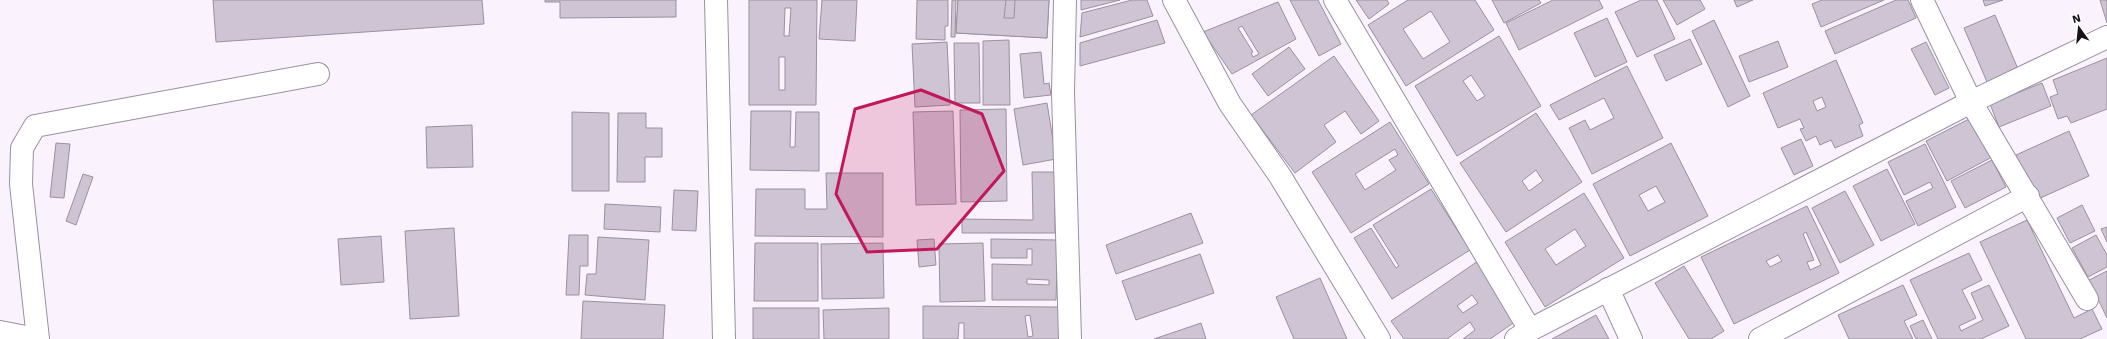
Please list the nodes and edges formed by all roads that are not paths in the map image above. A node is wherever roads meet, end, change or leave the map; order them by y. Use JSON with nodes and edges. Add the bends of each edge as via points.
{"nodes":[{"id":1,"x":716,"y":0,"type":"edge"},
{"id":2,"x":1065,"y":0,"type":"edge"},
{"id":3,"x":1174,"y":0,"type":"edge"},
{"id":4,"x":1335,"y":0,"type":"edge"},
{"id":5,"x":1922,"y":0,"type":"edge"},
{"id":6,"x":2107,"y":37,"type":"edge"},
{"id":7,"x":318,"y":74,"type":"dead end"},
{"id":8,"x":1971,"y":102,"type":"junction"},
{"id":9,"x":2028,"y":196,"type":"junction"},
{"id":10,"x":1608,"y":289,"type":"junction"},
{"id":11,"x":2088,"y":300,"type":"dead end"},
{"id":12,"x":0,"y":332,"type":"edge"},
{"id":13,"x":1523,"y":334,"type":"edge"},
{"id":14,"x":37,"y":339,"type":"edge"},
{"id":15,"x":724,"y":339,"type":"edge"},
{"id":16,"x":1070,"y":339,"type":"edge"},
{"id":17,"x":1379,"y":339,"type":"edge"},
{"id":18,"x":1631,"y":339,"type":"edge"},
{"id":19,"x":1760,"y":339,"type":"edge"}],
"edges":[{"from":1,"to":15,"type":"street"},
{"from":2,"to":16,"type":"street","via":[[1063,92]]},
{"from":3,"to":17,"type":"street","via":[[1230,104],[1280,176]]},
{"from":4,"to":13,"type":"street"},
{"from":5,"to":8,"type":"street"},
{"from":6,"to":8,"type":"street"},
{"from":7,"to":14,"type":"street","via":[[35,126],[22,148],[21,184]]},
{"from":8,"to":9,"type":"street"},
{"from":8,"to":10,"type":"street"},
{"from":9,"to":11,"type":"street"},
{"from":9,"to":19,"type":"street"},
{"from":10,"to":13,"type":"street"},
{"from":10,"to":18,"type":"street"},
{"from":12,"to":14,"type":"street"}]}
